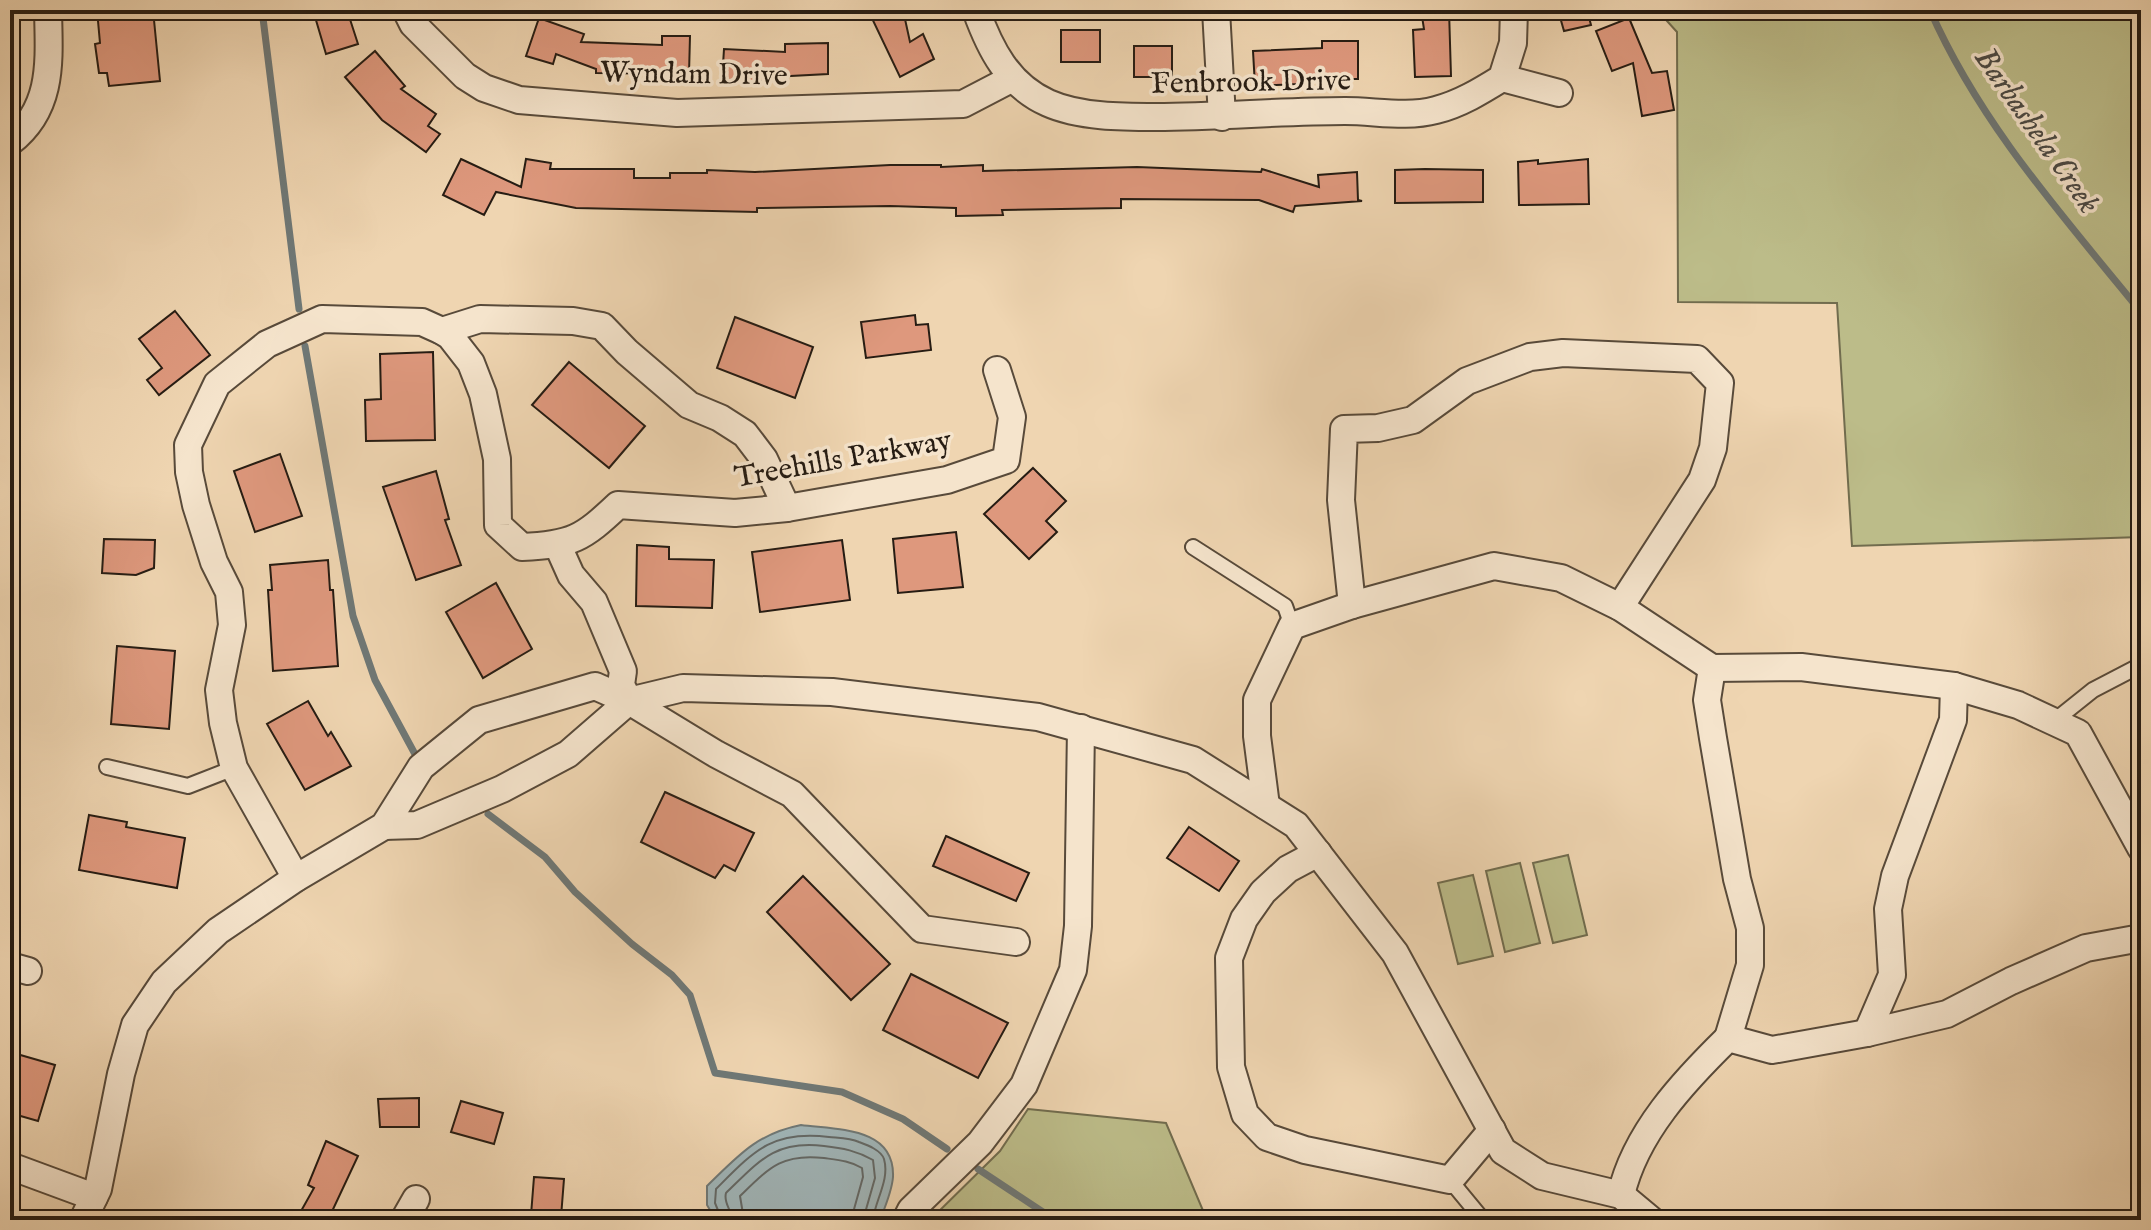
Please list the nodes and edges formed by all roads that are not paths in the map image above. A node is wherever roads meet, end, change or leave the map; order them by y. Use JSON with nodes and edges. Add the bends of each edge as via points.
{"nodes":[{"id":1,"x":48,"y":10,"type":"edge"},
{"id":2,"x":406,"y":10,"type":"edge"},
{"id":3,"x":976,"y":10,"type":"edge"},
{"id":4,"x":1216,"y":10,"type":"edge"},
{"id":5,"x":1514,"y":10,"type":"edge"},
{"id":6,"x":1502,"y":78,"type":"junction"},
{"id":7,"x":1011,"y":79,"type":"junction"},
{"id":8,"x":1559,"y":93,"type":"dead end"},
{"id":9,"x":1222,"y":117,"type":"junction"},
{"id":10,"x":10,"y":142,"type":"edge"},
{"id":11,"x":442,"y":331,"type":"junction"},
{"id":12,"x":997,"y":370,"type":"dead end"},
{"id":13,"x":787,"y":508,"type":"junction"},
{"id":14,"x":558,"y":546,"type":"junction"},
{"id":15,"x":1193,"y":547,"type":"dead end"},
{"id":16,"x":1352,"y":605,"type":"junction"},
{"id":17,"x":1620,"y":607,"type":"junction"},
{"id":18,"x":1292,"y":626,"type":"junction"},
{"id":19,"x":2141,"y":665,"type":"edge"},
{"id":20,"x":1712,"y":668,"type":"junction"},
{"id":21,"x":1954,"y":686,"type":"junction"},
{"id":22,"x":629,"y":701,"type":"junction"},
{"id":23,"x":2053,"y":722,"type":"junction"},
{"id":24,"x":1081,"y":728,"type":"junction"},
{"id":25,"x":107,"y":767,"type":"dead end"},
{"id":26,"x":234,"y":768,"type":"junction"},
{"id":27,"x":1266,"y":806,"type":"junction"},
{"id":28,"x":384,"y":826,"type":"junction"},
{"id":29,"x":2141,"y":848,"type":"edge"},
{"id":30,"x":1318,"y":853,"type":"junction"},
{"id":31,"x":296,"y":878,"type":"junction"},
{"id":32,"x":2141,"y":938,"type":"edge"},
{"id":33,"x":1016,"y":942,"type":"dead end"},
{"id":34,"x":1867,"y":1033,"type":"junction"},
{"id":35,"x":1728,"y":1038,"type":"junction"},
{"id":36,"x":1492,"y":1130,"type":"junction"},
{"id":37,"x":10,"y":1166,"type":"edge"},
{"id":38,"x":1450,"y":1180,"type":"junction"},
{"id":39,"x":1621,"y":1195,"type":"junction"},
{"id":40,"x":88,"y":1209,"type":"edge"},
{"id":41,"x":906,"y":1220,"type":"edge"},
{"id":42,"x":1483,"y":1220,"type":"edge"},
{"id":43,"x":1651,"y":1220,"type":"edge"}],
"edges":[{"from":1,"to":10,"type":"street","via":[[50,63],[44,99]]},
{"from":2,"to":7,"type":"street","name":"Wyndam Drive","via":[[413,24],[465,76],[519,100],[677,113],[963,104]]},
{"from":3,"to":7,"type":"street","name":"Fenbrook Drive"},
{"from":4,"to":9,"type":"street"},
{"from":5,"to":6,"type":"street","via":[[1513,43]]},
{"from":6,"to":8,"type":"street"},
{"from":6,"to":9,"type":"street","name":"Fenbrook Drive","via":[[1435,111]]},
{"from":7,"to":9,"type":"street","name":"Fenbrook Drive","via":[[1048,104],[1106,117]]},
{"from":11,"to":13,"type":"street","via":[[480,319],[602,326],[689,405],[745,434],[764,459]]},
{"from":11,"to":14,"type":"street","name":"Treehills Parkway","via":[[471,363],[483,394],[497,459],[498,525],[522,547]]},
{"from":11,"to":26,"type":"street","via":[[422,322],[322,319],[267,344],[217,384],[188,445],[189,472],[214,562],[229,592],[232,625],[219,690]]},
{"from":12,"to":13,"type":"street","name":"Treehills Parkway","via":[[1012,417],[1006,460],[947,480]]},
{"from":13,"to":14,"type":"street","name":"Treehills Parkway","via":[[735,513],[618,505],[589,532]]},
{"from":14,"to":22,"type":"street","via":[[571,575],[594,602],[623,671],[621,685]]},
{"from":15,"to":18,"type":"lane","via":[[1285,606]]},
{"from":16,"to":17,"type":"street","via":[[1494,566],[1561,578]]},
{"from":16,"to":17,"type":"street","via":[[1341,500],[1344,429],[1413,420],[1467,381],[1530,357],[1563,353],[1697,359],[1720,383],[1713,448],[1702,480]]},
{"from":16,"to":18,"type":"street"},
{"from":17,"to":20,"type":"street"},
{"from":18,"to":27,"type":"street","via":[[1257,700]]},
{"from":19,"to":23,"type":"lane","via":[[2093,690]]},
{"from":20,"to":21,"type":"street","via":[[1801,667]]},
{"from":20,"to":35,"type":"street","via":[[1707,700],[1750,928],[1750,965]]},
{"from":21,"to":23,"type":"street","via":[[2018,705]]},
{"from":21,"to":34,"type":"street","via":[[1953,720],[1895,876],[1888,909],[1892,975]]},
{"from":22,"to":24,"type":"street","via":[[683,688],[818,691],[1038,717]]},
{"from":22,"to":28,"type":"street","via":[[568,754],[502,789],[417,825]]},
{"from":22,"to":28,"type":"street","via":[[595,686],[479,720],[421,767]]},
{"from":22,"to":33,"type":"street","via":[[792,794],[922,929]]},
{"from":23,"to":29,"type":"street","via":[[2078,733]]},
{"from":24,"to":27,"type":"street","via":[[1193,760]]},
{"from":24,"to":41,"type":"street","via":[[1073,970],[1024,1085],[980,1143]]},
{"from":25,"to":26,"type":"lane","via":[[188,786]]},
{"from":26,"to":31,"type":"street"},
{"from":27,"to":30,"type":"street","via":[[1296,825]]},
{"from":28,"to":31,"type":"street"},
{"from":30,"to":36,"type":"street","via":[[1395,953]]},
{"from":30,"to":38,"type":"street","via":[[1288,869],[1263,892],[1244,919],[1229,958],[1231,1067],[1245,1114],[1267,1137],[1305,1150]]},
{"from":31,"to":40,"type":"street","via":[[218,931],[164,982],[135,1025]]},
{"from":32,"to":34,"type":"street","via":[[2086,948],[1947,1014]]},
{"from":34,"to":35,"type":"street","via":[[1772,1050]]},
{"from":35,"to":39,"type":"street","via":[[1694,1070],[1649,1131],[1627,1170]]},
{"from":36,"to":38,"type":"street"},
{"from":36,"to":39,"type":"street","via":[[1503,1151],[1542,1176]]},
{"from":37,"to":40,"type":"street"},
{"from":38,"to":42,"type":"lane"},
{"from":39,"to":43,"type":"street"}]}
